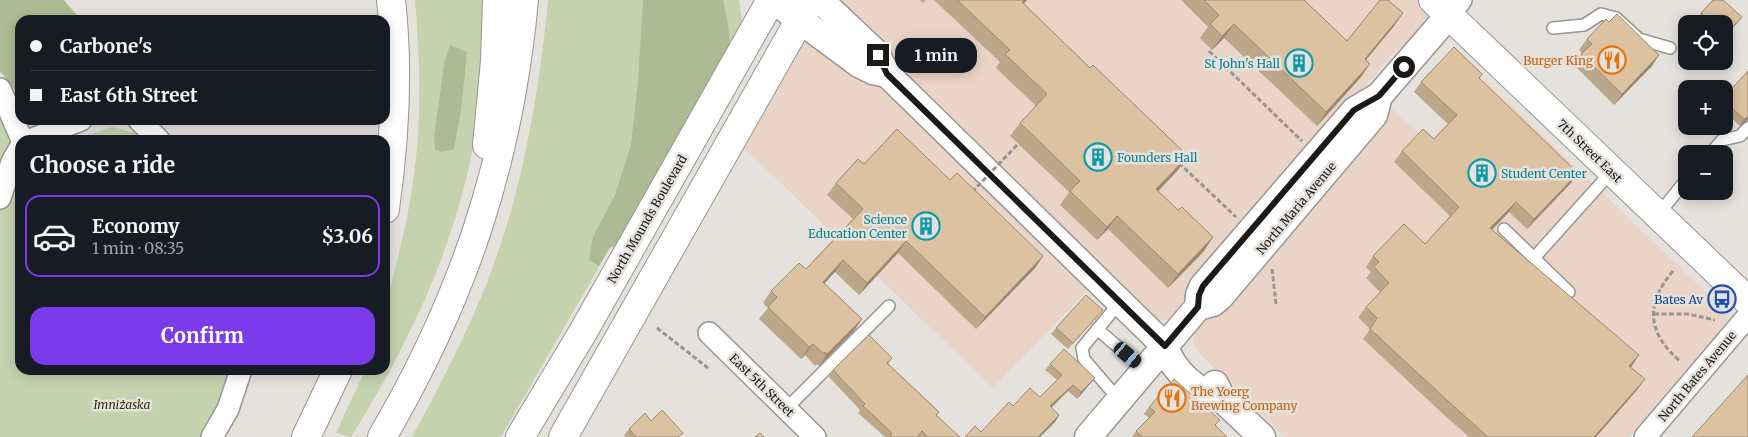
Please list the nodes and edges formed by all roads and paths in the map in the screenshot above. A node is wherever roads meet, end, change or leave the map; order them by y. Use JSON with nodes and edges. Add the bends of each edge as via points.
{"nodes":[{"id":1,"x":391,"y":0,"type":"edge"},
{"id":2,"x":497,"y":0,"type":"edge"},
{"id":3,"x":524,"y":0,"type":"edge"},
{"id":4,"x":772,"y":0,"type":"edge"},
{"id":5,"x":820,"y":0,"type":"edge"},
{"id":6,"x":1448,"y":5,"type":"edge"},
{"id":7,"x":805,"y":10,"type":"edge"},
{"id":8,"x":1553,"y":28,"type":"dead end"},
{"id":9,"x":1670,"y":48,"type":"dead end"},
{"id":10,"x":1210,"y":51,"type":"dead end"},
{"id":11,"x":887,"y":74,"type":"junction"},
{"id":12,"x":0,"y":89,"type":"edge"},
{"id":13,"x":15,"y":124,"type":"edge"},
{"id":14,"x":68,"y":125,"type":"edge"},
{"id":15,"x":144,"y":125,"type":"edge"},
{"id":16,"x":1748,"y":128,"type":"edge"},
{"id":17,"x":43,"y":135,"type":"edge"},
{"id":18,"x":154,"y":135,"type":"edge"},
{"id":19,"x":1018,"y":144,"type":"dead end"},
{"id":20,"x":1306,"y":145,"type":"dead end"},
{"id":21,"x":1718,"y":145,"type":"edge"},
{"id":22,"x":15,"y":157,"type":"edge"},
{"id":23,"x":1173,"y":157,"type":"edge"},
{"id":24,"x":390,"y":168,"type":"edge"},
{"id":25,"x":1612,"y":171,"type":"junction"},
{"id":26,"x":1678,"y":190,"type":"edge"},
{"id":27,"x":971,"y":193,"type":"edge"},
{"id":28,"x":0,"y":198,"type":"edge"},
{"id":29,"x":1658,"y":215,"type":"junction"},
{"id":30,"x":482,"y":219,"type":"junction"},
{"id":31,"x":1241,"y":222,"type":"dead end"},
{"id":32,"x":1504,"y":229,"type":"edge"},
{"id":33,"x":1534,"y":258,"type":"junction"},
{"id":34,"x":1272,"y":267,"type":"dead end"},
{"id":35,"x":1673,"y":271,"type":"dead end"},
{"id":36,"x":1569,"y":292,"type":"dead end"},
{"id":37,"x":1748,"y":301,"type":"edge"},
{"id":38,"x":1120,"y":302,"type":"junction"},
{"id":39,"x":1276,"y":304,"type":"dead end"},
{"id":40,"x":889,"y":306,"type":"dead end"},
{"id":41,"x":1654,"y":314,"type":"junction"},
{"id":42,"x":1748,"y":316,"type":"edge"},
{"id":43,"x":1715,"y":320,"type":"dead end"},
{"id":44,"x":658,"y":328,"type":"dead end"},
{"id":45,"x":1097,"y":329,"type":"junction"},
{"id":46,"x":709,"y":334,"type":"dead end"},
{"id":47,"x":1165,"y":346,"type":"junction"},
{"id":48,"x":1680,"y":361,"type":"dead end"},
{"id":49,"x":708,"y":368,"type":"dead end"},
{"id":50,"x":1145,"y":370,"type":"junction"},
{"id":51,"x":239,"y":375,"type":"edge"},
{"id":52,"x":336,"y":375,"type":"edge"},
{"id":53,"x":1119,"y":400,"type":"junction"},
{"id":54,"x":786,"y":409,"type":"junction"},
{"id":55,"x":212,"y":437,"type":"edge"},
{"id":56,"x":306,"y":437,"type":"edge"},
{"id":57,"x":382,"y":437,"type":"edge"},
{"id":58,"x":520,"y":437,"type":"edge"},
{"id":59,"x":563,"y":437,"type":"edge"},
{"id":60,"x":815,"y":437,"type":"edge"},
{"id":61,"x":1088,"y":437,"type":"edge"},
{"id":62,"x":1262,"y":437,"type":"edge"},
{"id":63,"x":1645,"y":437,"type":"edge"}],
"edges":[{"from":1,"to":24,"type":"main road","via":[[396,94]]},
{"from":2,"to":30,"type":"main road"},
{"from":3,"to":30,"type":"main road","via":[[508,119]]},
{"from":4,"to":7,"type":"street"},
{"from":4,"to":58,"type":"main road","name":"North Mounds Boulevard"},
{"from":5,"to":11,"type":"street","via":[[875,52]]},
{"from":6,"to":25,"type":"main road","name":"7th Street East"},
{"from":6,"to":47,"type":"street","name":"North Maria Avenue","via":[[1379,96],[1374,115],[1217,300],[1198,307]]},
{"from":7,"to":11,"type":"street","via":[[864,67]]},
{"from":7,"to":59,"type":"main road"},
{"from":8,"to":9,"type":"lane","via":[[1584,25],[1601,14],[1616,18],[1639,39]]},
{"from":10,"to":20,"type":"path"},
{"from":11,"to":38,"type":"street"},
{"from":12,"to":13,"type":"street"},
{"from":14,"to":17,"type":"street"},
{"from":15,"to":18,"type":"street"},
{"from":16,"to":21,"type":"lane","via":[[1740,136],[1722,140]]},
{"from":19,"to":27,"type":"path","bridge":true},
{"from":22,"to":28,"type":"street"},
{"from":23,"to":31,"type":"path"},
{"from":25,"to":29,"type":"main road","name":"7th Street East"},
{"from":25,"to":33,"type":"lane"},
{"from":26,"to":29,"type":"lane"},
{"from":29,"to":37,"type":"main road","name":"7th Street East"},
{"from":30,"to":57,"type":"main road","via":[[438,332]]},
{"from":32,"to":33,"type":"lane"},
{"from":33,"to":36,"type":"lane"},
{"from":34,"to":39,"type":"path"},
{"from":35,"to":41,"type":"path","via":[[1662,284]]},
{"from":38,"to":45,"type":"lane"},
{"from":38,"to":47,"type":"street"},
{"from":40,"to":54,"type":"lane"},
{"from":41,"to":43,"type":"path","via":[[1688,314]]},
{"from":41,"to":48,"type":"path","via":[[1655,330]]},
{"from":42,"to":63,"type":"street","name":"North Bates Avenue"},
{"from":44,"to":49,"type":"path"},
{"from":45,"to":50,"type":"lane"},
{"from":45,"to":53,"type":"lane","via":[[1082,348],[1084,359]]},
{"from":46,"to":54,"type":"street","name":"East 5th Street"},
{"from":47,"to":50,"type":"street","name":"North Maria Avenue"},
{"from":47,"to":62,"type":"street","via":[[1180,350],[1196,361],[1212,379],[1223,400]]},
{"from":50,"to":53,"type":"street","name":"North Maria Avenue"},
{"from":51,"to":55,"type":"street","via":[[228,409]]},
{"from":52,"to":56,"type":"main road"},
{"from":53,"to":61,"type":"street","name":"North Maria Avenue"},
{"from":54,"to":60,"type":"street","name":"East 5th Street"}]}
